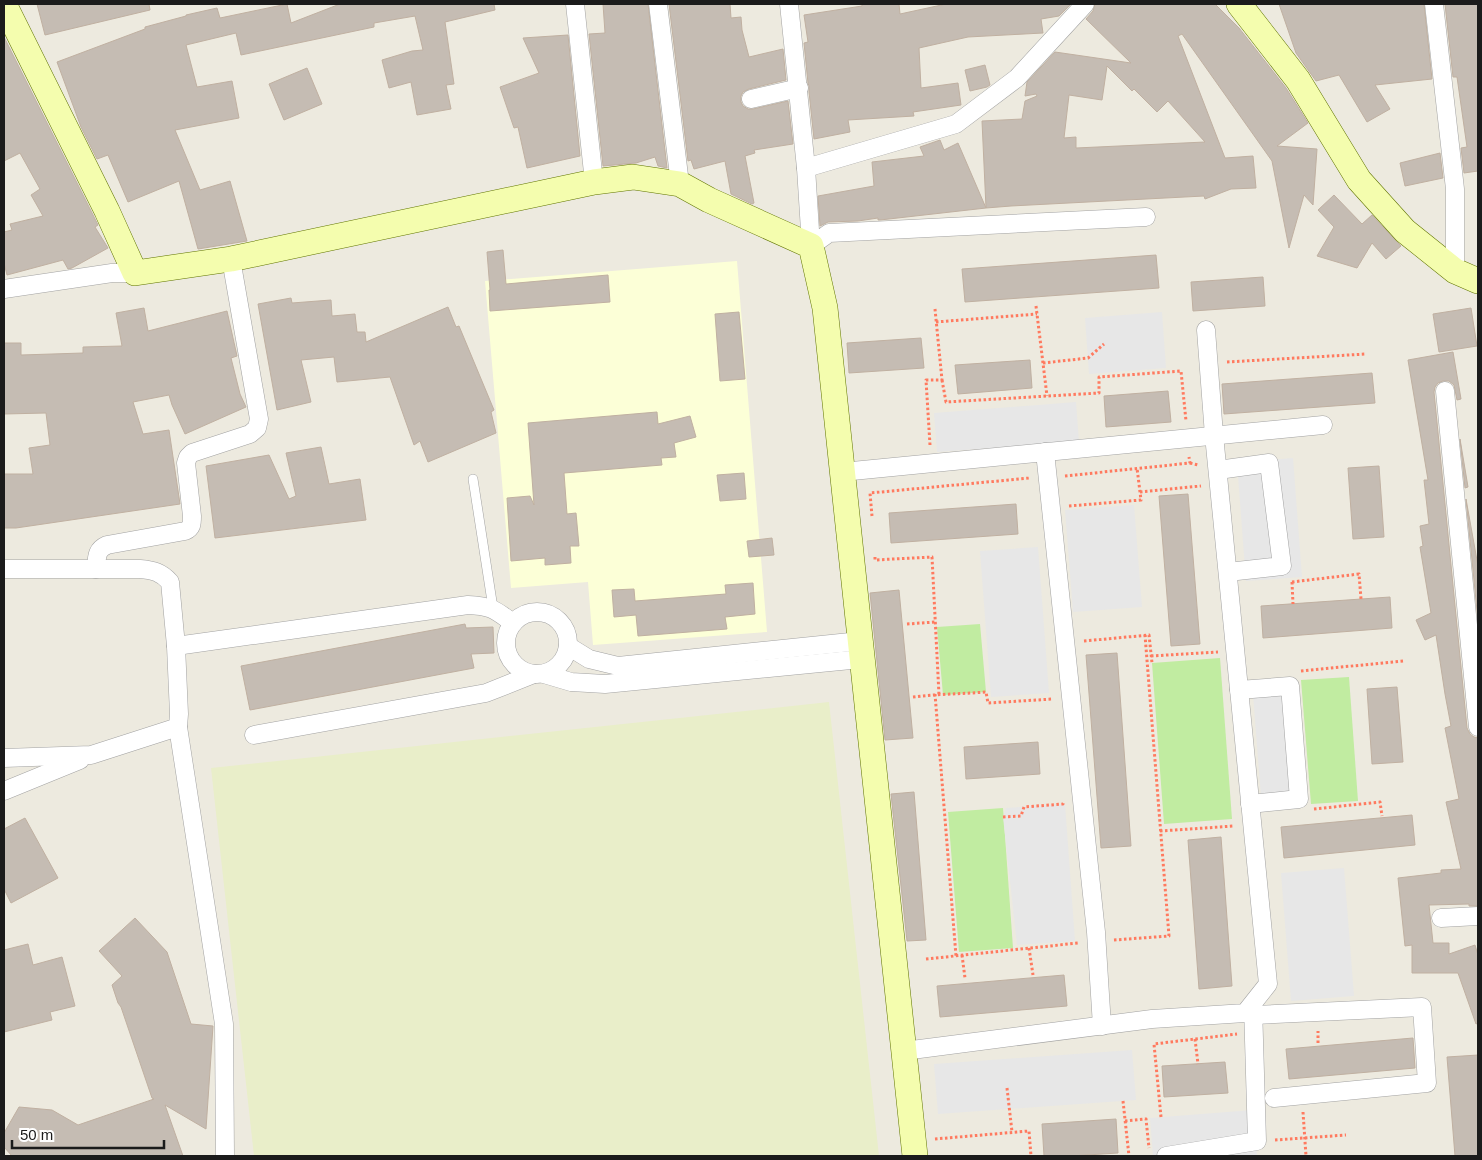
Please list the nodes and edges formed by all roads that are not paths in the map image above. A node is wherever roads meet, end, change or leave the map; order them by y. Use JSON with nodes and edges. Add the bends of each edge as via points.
{"nodes":[{"id":1,"x":4,"y":4,"type":"edge"},
{"id":2,"x":575,"y":4,"type":"edge"},
{"id":3,"x":658,"y":4,"type":"edge"},
{"id":4,"x":789,"y":4,"type":"edge"},
{"id":5,"x":1085,"y":4,"type":"edge"},
{"id":6,"x":1239,"y":4,"type":"edge"},
{"id":7,"x":1434,"y":4,"type":"edge"},
{"id":8,"x":799,"y":88,"type":"junction"},
{"id":9,"x":751,"y":99,"type":"dead end"},
{"id":10,"x":806,"y":168,"type":"junction"},
{"id":11,"x":594,"y":182,"type":"junction"},
{"id":12,"x":680,"y":184,"type":"junction"},
{"id":13,"x":1146,"y":217,"type":"dead end"},
{"id":14,"x":811,"y":246,"type":"junction"},
{"id":15,"x":231,"y":259,"type":"junction"},
{"id":16,"x":1455,"y":271,"type":"junction"},
{"id":17,"x":135,"y":272,"type":"junction"},
{"id":18,"x":1478,"y":280,"type":"edge"},
{"id":19,"x":4,"y":289,"type":"edge"},
{"id":20,"x":1206,"y":330,"type":"dead end"},
{"id":21,"x":1445,"y":391,"type":"dead end"},
{"id":22,"x":1323,"y":425,"type":"dead end"},
{"id":23,"x":1214,"y":435,"type":"junction"},
{"id":24,"x":1045,"y":452,"type":"junction"},
{"id":25,"x":1210,"y":468,"type":"junction"},
{"id":26,"x":842,"y":472,"type":"junction"},
{"id":27,"x":473,"y":479,"type":"dead end"},
{"id":28,"x":4,"y":569,"type":"edge"},
{"id":29,"x":96,"y":569,"type":"junction"},
{"id":30,"x":1228,"y":572,"type":"junction"},
{"id":31,"x":493,"y":608,"type":"junction"},
{"id":32,"x":513,"y":623,"type":"junction"},
{"id":33,"x":176,"y":646,"type":"junction"},
{"id":34,"x":568,"y":646,"type":"junction"},
{"id":35,"x":1474,"y":647,"type":"edge"},
{"id":36,"x":860,"y":650,"type":"junction"},
{"id":37,"x":539,"y":674,"type":"junction"},
{"id":38,"x":1239,"y":690,"type":"junction"},
{"id":39,"x":178,"y":727,"type":"junction"},
{"id":40,"x":1478,"y":727,"type":"edge"},
{"id":41,"x":254,"y":735,"type":"dead end"},
{"id":42,"x":91,"y":755,"type":"junction"},
{"id":43,"x":4,"y":758,"type":"edge"},
{"id":44,"x":4,"y":791,"type":"edge"},
{"id":45,"x":1250,"y":804,"type":"junction"},
{"id":46,"x":1478,"y":916,"type":"edge"},
{"id":47,"x":1441,"y":918,"type":"dead end"},
{"id":48,"x":1253,"y":1009,"type":"junction"},
{"id":49,"x":1102,"y":1026,"type":"junction"},
{"id":50,"x":904,"y":1051,"type":"junction"},
{"id":51,"x":1274,"y":1098,"type":"dead end"},
{"id":52,"x":914,"y":1149,"type":"edge"},
{"id":53,"x":225,"y":1156,"type":"edge"},
{"id":54,"x":1166,"y":1156,"type":"edge"}],
"edges":[{"from":1,"to":17,"type":"street"},
{"from":2,"to":11,"type":"street"},
{"from":3,"to":12,"type":"street"},
{"from":4,"to":8,"type":"street"},
{"from":5,"to":10,"type":"street","via":[[1017,78],[956,124]]},
{"from":6,"to":16,"type":"street","via":[[1298,80],[1359,180],[1405,231]]},
{"from":7,"to":16,"type":"street","via":[[1455,189]]},
{"from":8,"to":9,"type":"street"},
{"from":8,"to":10,"type":"street"},
{"from":10,"to":14,"type":"street"},
{"from":11,"to":12,"type":"street","via":[[633,177]]},
{"from":11,"to":15,"type":"street"},
{"from":12,"to":14,"type":"street"},
{"from":13,"to":14,"type":"street","via":[[829,233]]},
{"from":14,"to":26,"type":"street","via":[[825,308]]},
{"from":15,"to":17,"type":"street"},
{"from":15,"to":29,"type":"street","via":[[259,419],[257,428],[250,434],[192,452],[188,457],[190,529],[107,545],[98,554]]},
{"from":16,"to":18,"type":"street"},
{"from":17,"to":19,"type":"street"},
{"from":20,"to":23,"type":"street"},
{"from":21,"to":35,"type":"street"},
{"from":22,"to":23,"type":"street"},
{"from":23,"to":24,"type":"street"},
{"from":23,"to":25,"type":"street"},
{"from":24,"to":26,"type":"street"},
{"from":24,"to":49,"type":"street","via":[[1096,932]]},
{"from":25,"to":30,"type":"street"},
{"from":25,"to":30,"type":"street","via":[[1269,463],[1282,566]]},
{"from":26,"to":36,"type":"street"},
{"from":27,"to":31,"type":"lane"},
{"from":28,"to":29,"type":"street"},
{"from":29,"to":33,"type":"street","via":[[151,570],[164,576],[170,582]]},
{"from":30,"to":38,"type":"street"},
{"from":31,"to":32,"type":"street"},
{"from":31,"to":33,"type":"street","via":[[468,605]]},
{"from":32,"to":34,"type":"street","via":[[530,613],[549,615],[563,627]]},
{"from":32,"to":37,"type":"street","via":[[506,641],[510,660],[525,672]]},
{"from":33,"to":39,"type":"street"},
{"from":34,"to":36,"type":"street","via":[[589,659],[618,666]]},
{"from":34,"to":37,"type":"street","via":[[560,664]]},
{"from":35,"to":40,"type":"street"},
{"from":36,"to":37,"type":"street","via":[[605,684],[571,682]]},
{"from":36,"to":50,"type":"street"},
{"from":37,"to":41,"type":"street","via":[[486,693]]},
{"from":38,"to":45,"type":"street"},
{"from":38,"to":45,"type":"street","via":[[1290,686],[1299,799]]},
{"from":39,"to":42,"type":"street"},
{"from":39,"to":53,"type":"street","via":[[224,1024]]},
{"from":42,"to":43,"type":"street"},
{"from":42,"to":44,"type":"street"},
{"from":45,"to":48,"type":"street","via":[[1268,984]]},
{"from":46,"to":47,"type":"street"},
{"from":48,"to":49,"type":"street","via":[[1245,1014],[1152,1019]]},
{"from":48,"to":51,"type":"street","via":[[1422,1006],[1427,1083]]},
{"from":48,"to":54,"type":"street","via":[[1256,1141]]},
{"from":49,"to":50,"type":"street"},
{"from":50,"to":52,"type":"street"}]}
